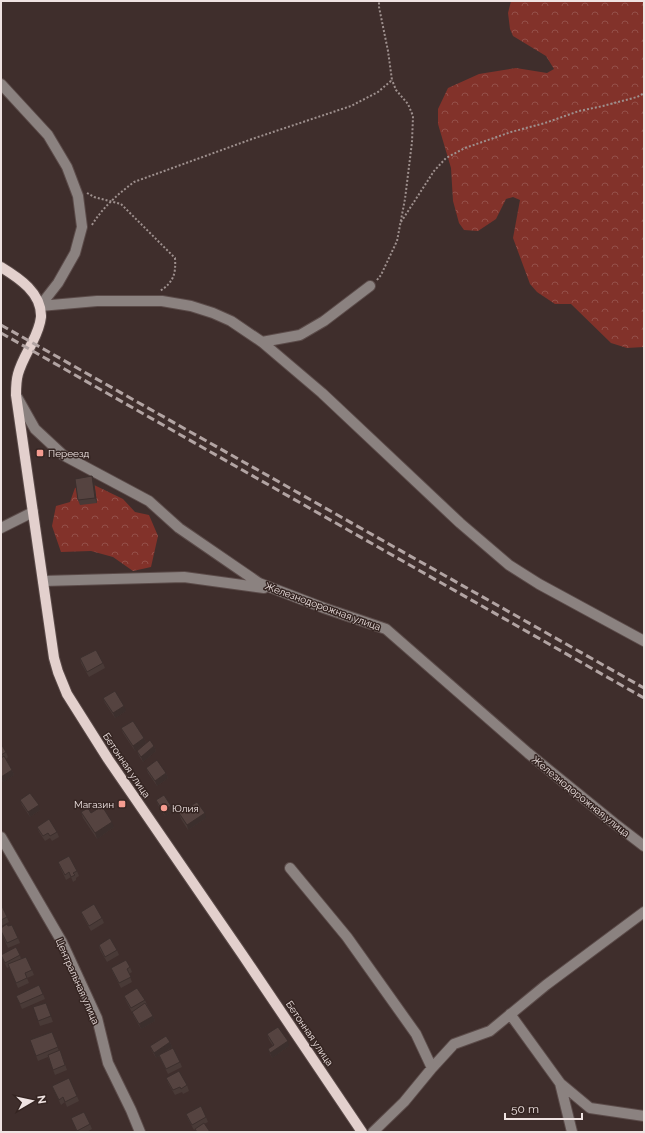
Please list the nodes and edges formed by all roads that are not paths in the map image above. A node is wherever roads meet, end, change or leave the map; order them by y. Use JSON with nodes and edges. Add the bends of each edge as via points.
{"nodes":[{"id":1,"x":1,"y":84,"type":"edge"},
{"id":2,"x":1,"y":267,"type":"edge"},
{"id":3,"x":370,"y":286,"type":"road end"},
{"id":4,"x":40,"y":306,"type":"junction"},
{"id":5,"x":262,"y":342,"type":"junction"},
{"id":6,"x":16,"y":395,"type":"junction"},
{"id":7,"x":33,"y":512,"type":"junction"},
{"id":8,"x":1,"y":528,"type":"edge"},
{"id":9,"x":43,"y":581,"type":"junction"},
{"id":10,"x":277,"y":589,"type":"junction"},
{"id":11,"x":644,"y":641,"type":"edge"},
{"id":12,"x":1,"y":837,"type":"edge"},
{"id":13,"x":644,"y":846,"type":"edge"},
{"id":14,"x":290,"y":868,"type":"dead end"},
{"id":15,"x":644,"y":912,"type":"edge"},
{"id":16,"x":510,"y":1014,"type":"junction"},
{"id":17,"x":432,"y":1068,"type":"junction"},
{"id":18,"x":560,"y":1084,"type":"junction"},
{"id":19,"x":644,"y":1116,"type":"edge"},
{"id":20,"x":140,"y":1132,"type":"edge"},
{"id":21,"x":362,"y":1132,"type":"edge"},
{"id":22,"x":373,"y":1132,"type":"edge"},
{"id":23,"x":572,"y":1132,"type":"edge"}],
"edges":[{"from":1,"to":4,"type":"street","via":[[48,135],[67,167],[78,196],[82,227],[75,253],[58,283]]},
{"from":2,"to":4,"type":"main road","via":[[31,290]]},
{"from":3,"to":5,"type":"street","via":[[324,321],[300,335]]},
{"from":4,"to":5,"type":"street","via":[[96,301],[162,301],[213,313],[231,321]]},
{"from":4,"to":6,"type":"main road","name":"Бетонная улица","via":[[39,326],[18,373]]},
{"from":5,"to":11,"type":"street","via":[[322,393],[460,523],[509,565]]},
{"from":6,"to":7,"type":"main road","name":"Бетонная улица"},
{"from":6,"to":10,"type":"street","name":"Железнодорожная улица","via":[[36,429],[63,455],[149,501],[179,528],[259,583]]},
{"from":7,"to":8,"type":"street"},
{"from":7,"to":9,"type":"main road","name":"Бетонная улица"},
{"from":9,"to":10,"type":"street","via":[[184,577]]},
{"from":9,"to":21,"type":"main road","name":"Бетонная улица","via":[[54,658],[67,694],[108,759]]},
{"from":10,"to":13,"type":"street","name":"Железнодорожная улица","via":[[386,629],[528,753]]},
{"from":12,"to":20,"type":"street","name":"Центральная улица","via":[[62,942],[97,1018],[108,1063]]},
{"from":14,"to":17,"type":"street","via":[[347,937],[416,1034]]},
{"from":15,"to":16,"type":"street"},
{"from":16,"to":17,"type":"street","via":[[490,1031],[454,1044]]},
{"from":16,"to":18,"type":"street"},
{"from":17,"to":22,"type":"street","via":[[404,1102]]},
{"from":18,"to":19,"type":"street","via":[[590,1108]]},
{"from":18,"to":23,"type":"street"}]}
